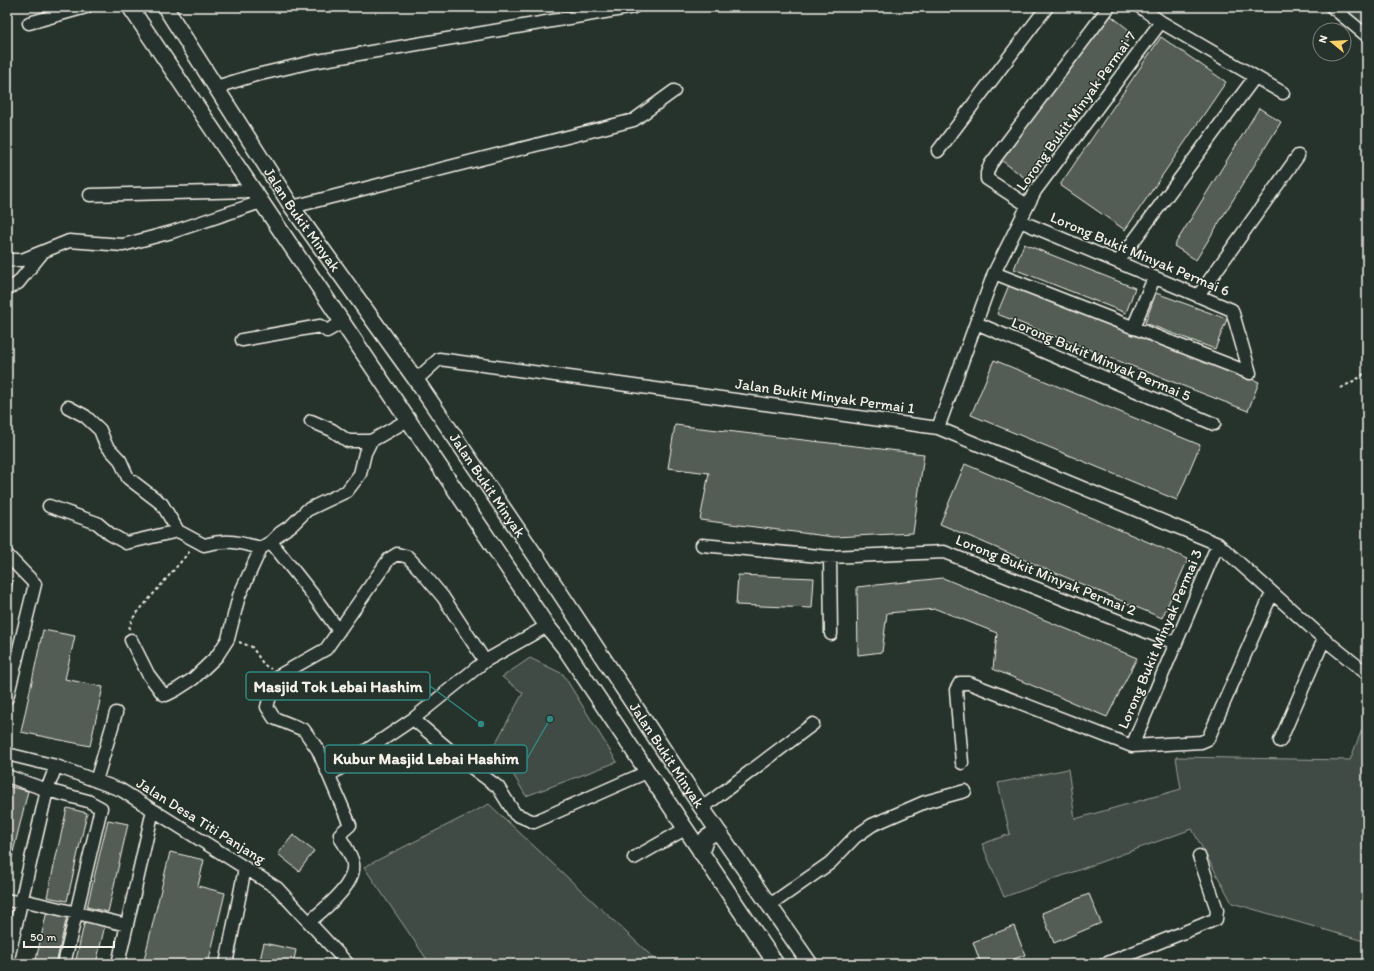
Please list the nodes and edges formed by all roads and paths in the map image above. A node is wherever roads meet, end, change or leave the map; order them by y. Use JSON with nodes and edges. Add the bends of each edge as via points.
{"nodes":[{"id":1,"x":86,"y":7,"type":"edge"},
{"id":2,"x":130,"y":7,"type":"edge"},
{"id":3,"x":165,"y":7,"type":"edge"},
{"id":4,"x":634,"y":7,"type":"edge"},
{"id":5,"x":1047,"y":7,"type":"edge"},
{"id":6,"x":1109,"y":7,"type":"edge"},
{"id":7,"x":1140,"y":7,"type":"edge"},
{"id":8,"x":1332,"y":7,"type":"edge"},
{"id":9,"x":1161,"y":22,"type":"junction"},
{"id":10,"x":29,"y":23,"type":"dead end"},
{"id":11,"x":1367,"y":36,"type":"edge"},
{"id":12,"x":1255,"y":77,"type":"junction"},
{"id":13,"x":216,"y":87,"type":"junction"},
{"id":14,"x":674,"y":91,"type":"dead end"},
{"id":15,"x":1283,"y":93,"type":"dead end"},
{"id":16,"x":938,"y":151,"type":"dead end"},
{"id":17,"x":1298,"y":156,"type":"dead end"},
{"id":18,"x":90,"y":195,"type":"dead end"},
{"id":19,"x":258,"y":197,"type":"junction"},
{"id":20,"x":1027,"y":205,"type":"junction"},
{"id":21,"x":292,"y":207,"type":"junction"},
{"id":22,"x":1020,"y":221,"type":"junction"},
{"id":23,"x":44,"y":251,"type":"junction"},
{"id":24,"x":7,"y":260,"type":"edge"},
{"id":25,"x":1118,"y":262,"type":"junction"},
{"id":26,"x":994,"y":273,"type":"junction"},
{"id":27,"x":1154,"y":278,"type":"junction"},
{"id":28,"x":7,"y":289,"type":"edge"},
{"id":29,"x":1198,"y":296,"type":"junction"},
{"id":30,"x":343,"y":322,"type":"junction"},
{"id":31,"x":976,"y":323,"type":"junction"},
{"id":32,"x":1133,"y":328,"type":"junction"},
{"id":33,"x":242,"y":340,"type":"dead end"},
{"id":34,"x":1367,"y":367,"type":"edge"},
{"id":35,"x":416,"y":380,"type":"junction"},
{"id":36,"x":1341,"y":388,"type":"dead end"},
{"id":37,"x":68,"y":407,"type":"dead end"},
{"id":38,"x":408,"y":420,"type":"junction"},
{"id":39,"x":311,"y":421,"type":"dead end"},
{"id":40,"x":1214,"y":424,"type":"dead end"},
{"id":41,"x":938,"y":428,"type":"junction"},
{"id":42,"x":371,"y":442,"type":"junction"},
{"id":43,"x":49,"y":506,"type":"dead end"},
{"id":44,"x":178,"y":531,"type":"junction"},
{"id":45,"x":204,"y":544,"type":"junction"},
{"id":46,"x":1218,"y":544,"type":"junction"},
{"id":47,"x":266,"y":545,"type":"junction"},
{"id":48,"x":702,"y":545,"type":"dead end"},
{"id":49,"x":7,"y":555,"type":"edge"},
{"id":50,"x":830,"y":558,"type":"junction"},
{"id":51,"x":1272,"y":593,"type":"junction"},
{"id":52,"x":547,"y":626,"type":"junction"},
{"id":53,"x":339,"y":631,"type":"junction"},
{"id":54,"x":831,"y":634,"type":"dead end"},
{"id":55,"x":228,"y":639,"type":"junction"},
{"id":56,"x":1324,"y":639,"type":"junction"},
{"id":57,"x":131,"y":640,"type":"joint"},
{"id":58,"x":1175,"y":643,"type":"junction"},
{"id":59,"x":485,"y":661,"type":"junction"},
{"id":60,"x":1366,"y":672,"type":"edge"},
{"id":61,"x":280,"y":676,"type":"junction"},
{"id":62,"x":7,"y":698,"type":"edge"},
{"id":63,"x":116,"y":713,"type":"dead end"},
{"id":64,"x":413,"y":719,"type":"junction"},
{"id":65,"x":813,"y":724,"type":"dead end"},
{"id":66,"x":1280,"y":741,"type":"dead end"},
{"id":67,"x":1132,"y":746,"type":"junction"},
{"id":68,"x":7,"y":754,"type":"edge"},
{"id":69,"x":962,"y":763,"type":"dead end"},
{"id":70,"x":56,"y":766,"type":"junction"},
{"id":71,"x":647,"y":772,"type":"junction"},
{"id":72,"x":330,"y":775,"type":"junction"},
{"id":73,"x":7,"y":776,"type":"edge"},
{"id":74,"x":96,"y":781,"type":"junction"},
{"id":75,"x":47,"y":790,"type":"junction"},
{"id":76,"x":965,"y":792,"type":"dead end"},
{"id":77,"x":702,"y":808,"type":"junction"},
{"id":78,"x":153,"y":810,"type":"junction"},
{"id":79,"x":683,"y":826,"type":"junction"},
{"id":80,"x":721,"y":835,"type":"junction"},
{"id":81,"x":701,"y":852,"type":"junction"},
{"id":82,"x":1199,"y":856,"type":"dead end"},
{"id":83,"x":634,"y":858,"type":"dead end"},
{"id":84,"x":246,"y":868,"type":"junction"},
{"id":85,"x":7,"y":900,"type":"edge"},
{"id":86,"x":22,"y":902,"type":"junction"},
{"id":87,"x":770,"y":905,"type":"junction"},
{"id":88,"x":76,"y":913,"type":"junction"},
{"id":89,"x":309,"y":922,"type":"junction"},
{"id":90,"x":127,"y":925,"type":"junction"},
{"id":91,"x":7,"y":963,"type":"edge"},
{"id":92,"x":64,"y":964,"type":"edge"},
{"id":93,"x":118,"y":964,"type":"edge"},
{"id":94,"x":226,"y":964,"type":"edge"},
{"id":95,"x":348,"y":964,"type":"edge"},
{"id":96,"x":776,"y":964,"type":"edge"},
{"id":97,"x":810,"y":964,"type":"edge"},
{"id":98,"x":1105,"y":964,"type":"edge"}],
"edges":[{"from":1,"to":10,"type":"street"},
{"from":2,"to":19,"type":"main road","name":"Jalan Bukit Minyak"},
{"from":3,"to":13,"type":"main road","name":"Jalan Bukit Minyak"},
{"from":4,"to":13,"type":"street","via":[[312,62]]},
{"from":5,"to":16,"type":"street"},
{"from":6,"to":20,"type":"street","via":[[986,173],[987,179]]},
{"from":7,"to":9,"type":"street"},
{"from":8,"to":11,"type":"street"},
{"from":9,"to":12,"type":"street"},
{"from":9,"to":20,"type":"street","name":"Lorong Bukit Minyak Permai 7"},
{"from":12,"to":15,"type":"street"},
{"from":12,"to":25,"type":"street"},
{"from":13,"to":21,"type":"main road","name":"Jalan Bukit Minyak"},
{"from":14,"to":21,"type":"street","via":[[634,120]]},
{"from":17,"to":29,"type":"street"},
{"from":18,"to":19,"type":"street"},
{"from":19,"to":23,"type":"street","via":[[172,232],[123,245],[69,241]]},
{"from":19,"to":30,"type":"main road","name":"Jalan Bukit Minyak"},
{"from":20,"to":22,"type":"street","name":"Lorong Bukit Minyak Permai 7"},
{"from":21,"to":35,"type":"main road","name":"Jalan Bukit Minyak"},
{"from":22,"to":25,"type":"street","name":"Lorong Bukit Minyak Permai 6"},
{"from":22,"to":26,"type":"street","name":"Lorong Bukit Minyak Permai 7"},
{"from":23,"to":24,"type":"street","via":[[22,260]]},
{"from":23,"to":28,"type":"street","via":[[18,283]]},
{"from":25,"to":27,"type":"street","name":"Lorong Bukit Minyak Permai 6"},
{"from":26,"to":31,"type":"street","name":"Lorong Bukit Minyak Permai 7"},
{"from":26,"to":32,"type":"street"},
{"from":27,"to":29,"type":"street","name":"Lorong Bukit Minyak Permai 6"},
{"from":27,"to":32,"type":"street"},
{"from":29,"to":32,"type":"street","name":"Lorong Bukit Minyak Permai 6","via":[[1232,310],[1250,373]]},
{"from":30,"to":33,"type":"street","via":[[327,331],[320,326]]},
{"from":30,"to":38,"type":"main road","name":"Jalan Bukit Minyak"},
{"from":31,"to":40,"type":"street","name":"Lorong Bukit Minyak Permai 5"},
{"from":31,"to":41,"type":"street","name":"Lorong Bukit Minyak Permai 7"},
{"from":34,"to":36,"type":"path","via":[[1362,376]]},
{"from":35,"to":41,"type":"street","name":"Jalan Bukit Minyak Permai 1","via":[[439,359]]},
{"from":35,"to":77,"type":"main road","name":"Jalan Bukit Minyak"},
{"from":37,"to":44,"type":"street","via":[[85,416],[100,430],[106,445],[120,460],[128,478],[162,504]]},
{"from":38,"to":42,"type":"street"},
{"from":38,"to":52,"type":"main road","name":"Jalan Bukit Minyak"},
{"from":39,"to":42,"type":"street","via":[[332,430],[348,441]]},
{"from":41,"to":46,"type":"street","name":"Jalan Bukit Minyak Permai 1"},
{"from":42,"to":47,"type":"street","via":[[365,453],[360,474],[347,491],[307,510]]},
{"from":43,"to":44,"type":"street","via":[[97,523],[126,543]]},
{"from":44,"to":45,"type":"street"},
{"from":45,"to":47,"type":"street","via":[[235,541]]},
{"from":45,"to":57,"type":"path","via":[[190,550],[132,619],[129,627]]},
{"from":46,"to":51,"type":"street","name":"Jalan Bukit Minyak Permai 1"},
{"from":46,"to":58,"type":"street","name":"Lorong Bukit Minyak Permai 3"},
{"from":47,"to":53,"type":"street","via":[[313,595]]},
{"from":47,"to":55,"type":"street","via":[[239,596]]},
{"from":48,"to":50,"type":"street","name":"Lorong Bukit Minyak Permai 2"},
{"from":49,"to":62,"type":"street","via":[[36,584]]},
{"from":50,"to":54,"type":"street"},
{"from":50,"to":58,"type":"street","name":"Lorong Bukit Minyak Permai 2","via":[[944,552]]},
{"from":51,"to":56,"type":"street","name":"Jalan Bukit Minyak Permai 1"},
{"from":51,"to":67,"type":"street","via":[[1208,739],[1201,742]]},
{"from":52,"to":59,"type":"street"},
{"from":52,"to":71,"type":"main road","name":"Jalan Bukit Minyak","via":[[564,647]]},
{"from":53,"to":59,"type":"street","via":[[389,559],[396,554],[408,557],[426,576]]},
{"from":53,"to":61,"type":"street","via":[[326,649]]},
{"from":55,"to":57,"type":"street","via":[[217,656],[193,679],[165,695],[148,674]]},
{"from":55,"to":61,"type":"path","via":[[252,647],[264,665]]},
{"from":56,"to":60,"type":"street","name":"Jalan Bukit Minyak Permai 1"},
{"from":56,"to":66,"type":"street"},
{"from":58,"to":67,"type":"street","name":"Lorong Bukit Minyak Permai 3"},
{"from":59,"to":64,"type":"street"},
{"from":61,"to":72,"type":"street","via":[[267,707],[274,718],[304,730],[318,750]]},
{"from":63,"to":74,"type":"street"},
{"from":64,"to":71,"type":"street","via":[[498,787],[515,814],[534,822]]},
{"from":64,"to":72,"type":"street"},
{"from":65,"to":77,"type":"street"},
{"from":67,"to":69,"type":"street","via":[[969,683],[960,683],[956,690]]},
{"from":68,"to":70,"type":"street","name":"Jalan Desa Titi Panjang"},
{"from":70,"to":74,"type":"street","name":"Jalan Desa Titi Panjang"},
{"from":70,"to":75,"type":"street"},
{"from":71,"to":79,"type":"main road","name":"Jalan Bukit Minyak"},
{"from":72,"to":89,"type":"street","via":[[350,825],[340,834],[354,865],[345,890]]},
{"from":73,"to":75,"type":"street"},
{"from":74,"to":78,"type":"street","name":"Jalan Desa Titi Panjang","via":[[121,790]]},
{"from":75,"to":86,"type":"street"},
{"from":75,"to":88,"type":"street","via":[[88,801],[101,808]]},
{"from":76,"to":87,"type":"street","via":[[925,802],[872,825],[855,837],[830,863]]},
{"from":77,"to":79,"type":"main road","via":[[699,818],[692,825]]},
{"from":77,"to":80,"type":"main road","name":"Jalan Bukit Minyak"},
{"from":78,"to":84,"type":"street","name":"Jalan Desa Titi Panjang"},
{"from":78,"to":90,"type":"street"},
{"from":79,"to":81,"type":"main road","name":"Jalan Bukit Minyak"},
{"from":79,"to":83,"type":"street"},
{"from":80,"to":81,"type":"main road","via":[[714,833],[706,838]]},
{"from":80,"to":87,"type":"main road","name":"Jalan Bukit Minyak"},
{"from":81,"to":96,"type":"main road","name":"Jalan Bukit Minyak"},
{"from":82,"to":98,"type":"street","via":[[1217,910],[1216,919]]},
{"from":84,"to":89,"type":"street","name":"Jalan Desa Titi Panjang","via":[[277,888]]},
{"from":84,"to":94,"type":"street"},
{"from":85,"to":86,"type":"street"},
{"from":86,"to":88,"type":"street"},
{"from":86,"to":91,"type":"street"},
{"from":87,"to":97,"type":"main road","name":"Jalan Bukit Minyak"},
{"from":88,"to":90,"type":"street"},
{"from":88,"to":92,"type":"street"},
{"from":89,"to":95,"type":"street","name":"Jalan Desa Titi Panjang"},
{"from":90,"to":93,"type":"street"}]}
